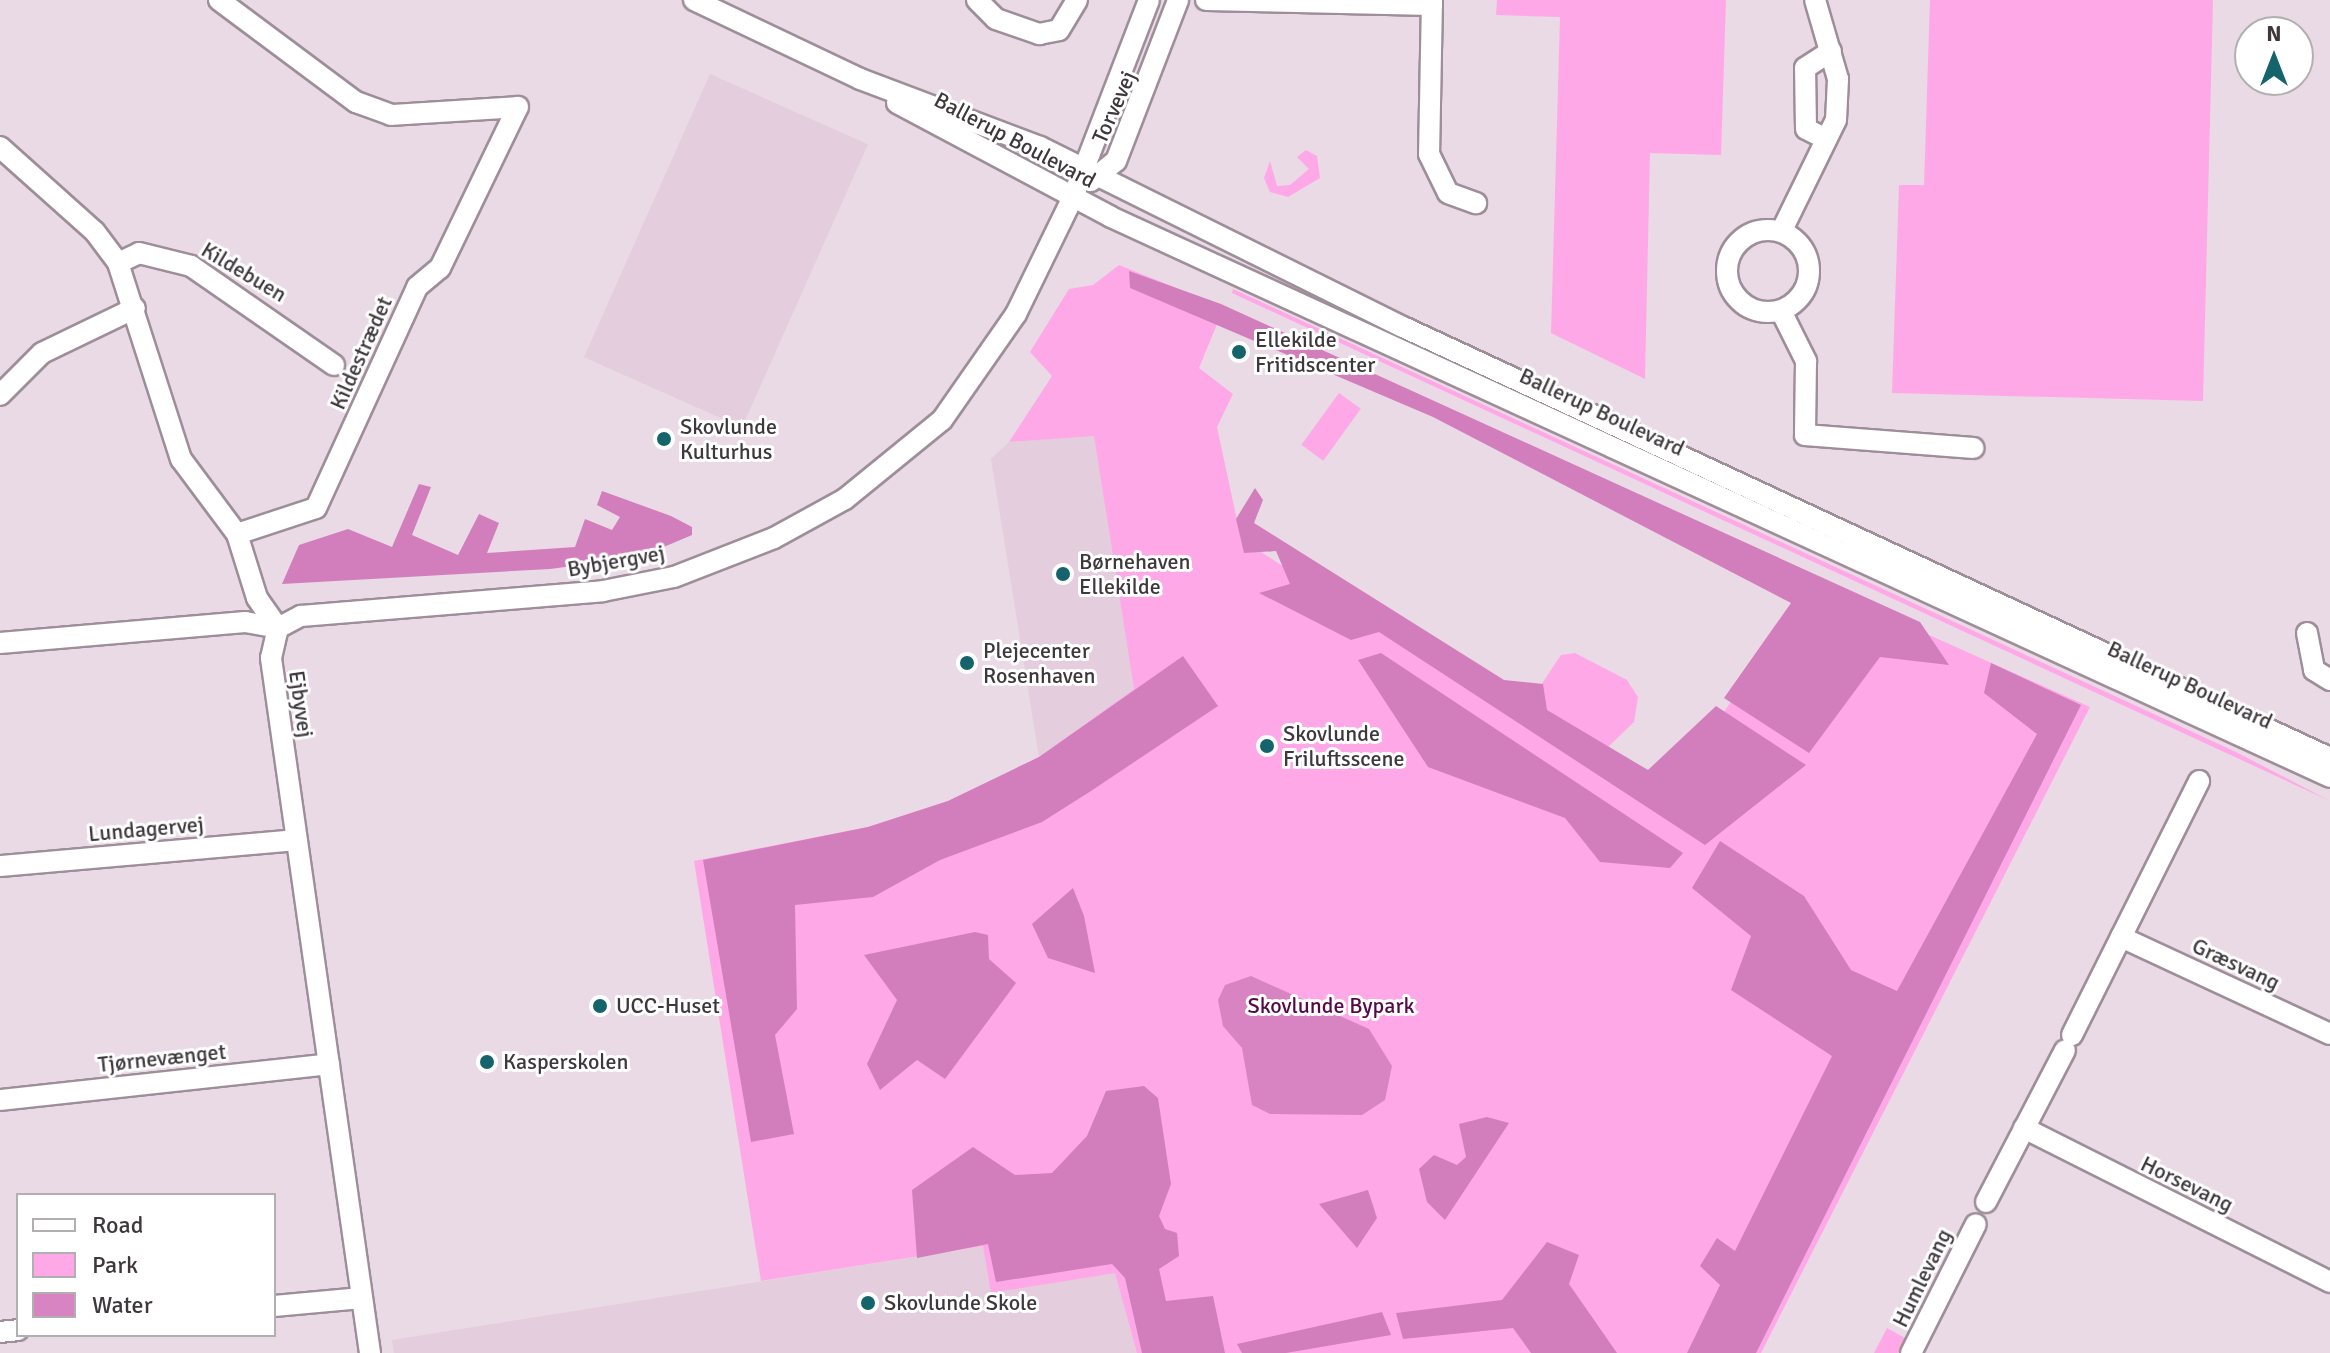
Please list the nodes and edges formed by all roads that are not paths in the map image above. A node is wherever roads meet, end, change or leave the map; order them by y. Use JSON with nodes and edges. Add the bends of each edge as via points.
{"nodes":[{"id":1,"x":219,"y":0,"type":"edge"},
{"id":2,"x":694,"y":0,"type":"edge"},
{"id":3,"x":977,"y":0,"type":"edge"},
{"id":4,"x":1077,"y":0,"type":"edge"},
{"id":5,"x":1149,"y":0,"type":"edge"},
{"id":6,"x":1178,"y":0,"type":"edge"},
{"id":7,"x":1206,"y":0,"type":"edge"},
{"id":8,"x":1815,"y":0,"type":"edge"},
{"id":9,"x":1432,"y":2,"type":"edge"},
{"id":10,"x":1831,"y":51,"type":"junction"},
{"id":11,"x":860,"y":79,"type":"junction"},
{"id":12,"x":1826,"y":139,"type":"junction"},
{"id":13,"x":0,"y":147,"type":"edge"},
{"id":14,"x":1089,"y":170,"type":"junction"},
{"id":15,"x":1073,"y":197,"type":"junction"},
{"id":16,"x":1476,"y":203,"type":"dead end"},
{"id":17,"x":1783,"y":228,"type":"junction"},
{"id":18,"x":118,"y":263,"type":"junction"},
{"id":19,"x":135,"y":308,"type":"junction"},
{"id":20,"x":1782,"y":313,"type":"junction"},
{"id":21,"x":334,"y":365,"type":"dead end"},
{"id":22,"x":0,"y":395,"type":"edge"},
{"id":23,"x":1973,"y":448,"type":"dead end"},
{"id":24,"x":237,"y":534,"type":"junction"},
{"id":25,"x":278,"y":628,"type":"junction"},
{"id":26,"x":2307,"y":633,"type":"dead end"},
{"id":27,"x":0,"y":643,"type":"edge"},
{"id":28,"x":2330,"y":680,"type":"edge"},
{"id":29,"x":2330,"y":758,"type":"edge"},
{"id":30,"x":2330,"y":777,"type":"edge"},
{"id":31,"x":2199,"y":781,"type":"dead end"},
{"id":32,"x":296,"y":840,"type":"junction"},
{"id":33,"x":0,"y":866,"type":"edge"},
{"id":34,"x":2121,"y":937,"type":"junction"},
{"id":35,"x":2330,"y":1034,"type":"edge"},
{"id":36,"x":329,"y":1064,"type":"junction"},
{"id":37,"x":0,"y":1100,"type":"edge"},
{"id":38,"x":2024,"y":1128,"type":"junction"},
{"id":39,"x":1986,"y":1202,"type":"dead end"},
{"id":40,"x":1976,"y":1224,"type":"dead end"},
{"id":41,"x":2330,"y":1282,"type":"edge"},
{"id":42,"x":362,"y":1298,"type":"junction"},
{"id":43,"x":276,"y":1306,"type":"edge"},
{"id":44,"x":370,"y":1353,"type":"edge"},
{"id":45,"x":1911,"y":1353,"type":"edge"}],
"edges":[{"from":1,"to":24,"type":"street","name":"Kildestrædet","via":[[356,102],[391,115],[518,107],[440,268],[417,287],[316,508]]},
{"from":2,"to":11,"type":"street","name":"Ballerup Boulevard"},
{"from":3,"to":4,"type":"street","via":[[996,19],[1039,34],[1059,30]]},
{"from":5,"to":14,"type":"street","name":"Torvevej"},
{"from":6,"to":14,"type":"street","name":"Torvevej","via":[[1116,161]]},
{"from":7,"to":9,"type":"street"},
{"from":8,"to":10,"type":"street"},
{"from":9,"to":16,"type":"street","via":[[1429,154],[1448,193]]},
{"from":10,"to":12,"type":"street","via":[[1837,93]]},
{"from":10,"to":12,"type":"street","via":[[1805,68],[1806,129]]},
{"from":11,"to":14,"type":"street","name":"Ballerup Boulevard"},
{"from":11,"to":15,"type":"street","name":"Ballerup Boulevard"},
{"from":12,"to":17,"type":"street"},
{"from":13,"to":18,"type":"street","via":[[95,232]]},
{"from":14,"to":15,"type":"street","name":"Torvevej"},
{"from":14,"to":29,"type":"street","name":"Ballerup Boulevard","via":[[1403,327]]},
{"from":15,"to":25,"type":"street","name":"Bybjergvej","via":[[1046,260],[967,390],[904,454],[796,528],[674,577],[603,591],[347,610],[290,619]]},
{"from":15,"to":30,"type":"street","name":"Ballerup Boulevard"},
{"from":17,"to":20,"type":"street","via":[[1804,254],[1807,271],[1795,302]]},
{"from":17,"to":20,"type":"street","via":[[1752,231],[1739,242],[1729,274],[1742,305],[1755,315]]},
{"from":18,"to":19,"type":"street"},
{"from":18,"to":21,"type":"street","name":"Kildebuen","via":[[139,253],[191,266]]},
{"from":19,"to":22,"type":"street","via":[[42,353]]},
{"from":19,"to":24,"type":"street","via":[[181,459]]},
{"from":20,"to":23,"type":"street","via":[[1806,361],[1805,435]]},
{"from":24,"to":25,"type":"street","via":[[257,598]]},
{"from":25,"to":27,"type":"street","name":"Bybjergvej","via":[[245,622]]},
{"from":25,"to":32,"type":"street","name":"Ejbyvej","via":[[271,658]]},
{"from":26,"to":28,"type":"street","via":[[2314,670]]},
{"from":31,"to":34,"type":"street"},
{"from":32,"to":33,"type":"street","name":"Lundagervej"},
{"from":32,"to":36,"type":"street","name":"Ejbyvej"},
{"from":34,"to":35,"type":"street","name":"Græsvang"},
{"from":34,"to":38,"type":"street"},
{"from":36,"to":37,"type":"street","name":"Tjørnevænget"},
{"from":36,"to":42,"type":"street","name":"Ejbyvej"},
{"from":38,"to":39,"type":"street"},
{"from":38,"to":41,"type":"street","name":"Horsevang"},
{"from":40,"to":45,"type":"street","name":"Humlevang"},
{"from":42,"to":43,"type":"street"},
{"from":42,"to":44,"type":"street","name":"Ejbyvej"}]}
